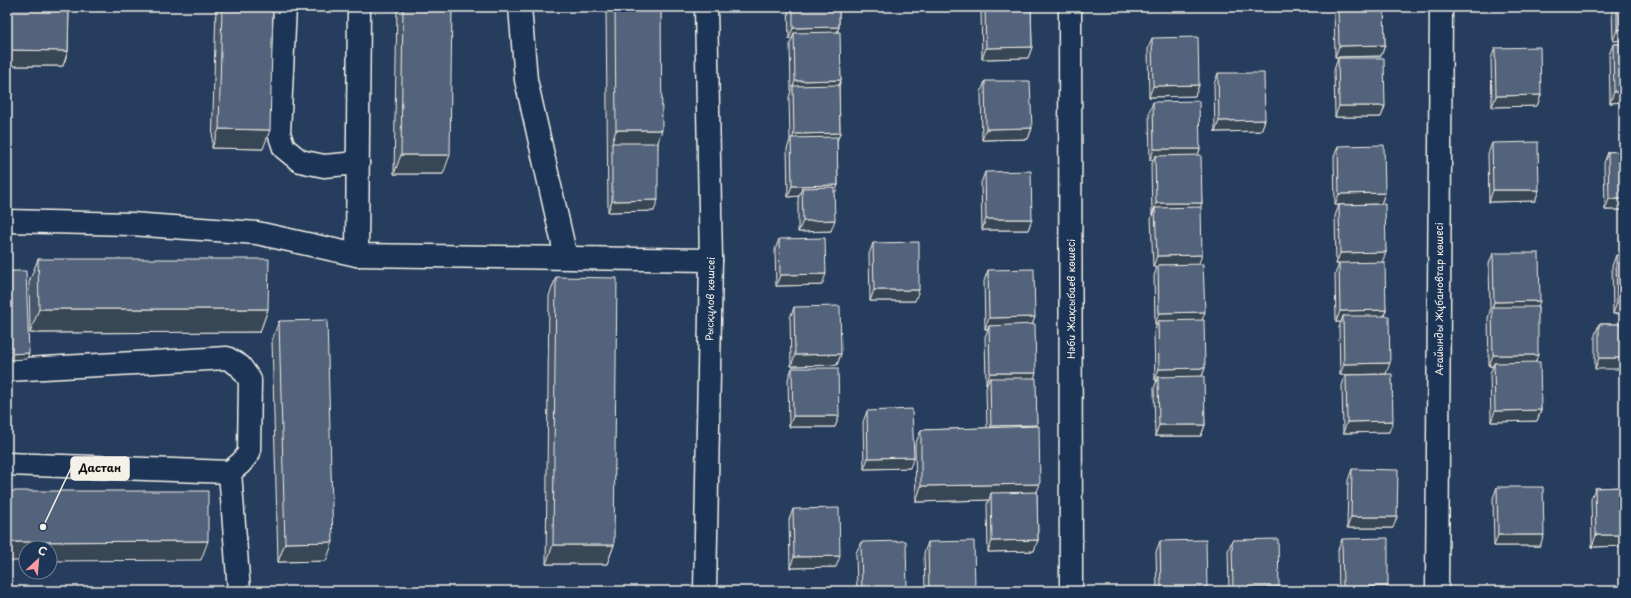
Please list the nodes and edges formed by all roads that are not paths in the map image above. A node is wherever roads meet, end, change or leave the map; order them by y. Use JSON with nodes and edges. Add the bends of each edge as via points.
{"nodes":[{"id":1,"x":285,"y":7,"type":"edge"},
{"id":2,"x":359,"y":7,"type":"edge"},
{"id":3,"x":520,"y":7,"type":"edge"},
{"id":4,"x":706,"y":7,"type":"edge"},
{"id":5,"x":1070,"y":7,"type":"edge"},
{"id":6,"x":1441,"y":7,"type":"edge"},
{"id":7,"x":358,"y":163,"type":"junction"},
{"id":8,"x":7,"y":221,"type":"edge"},
{"id":9,"x":357,"y":255,"type":"junction"},
{"id":10,"x":566,"y":257,"type":"junction"},
{"id":11,"x":710,"y":260,"type":"junction"},
{"id":12,"x":7,"y":370,"type":"edge"},
{"id":13,"x":7,"y":464,"type":"edge"},
{"id":14,"x":230,"y":472,"type":"junction"},
{"id":15,"x":239,"y":591,"type":"edge"},
{"id":16,"x":706,"y":591,"type":"edge"},
{"id":17,"x":1072,"y":591,"type":"edge"},
{"id":18,"x":1437,"y":591,"type":"edge"}],
"edges":[{"from":1,"to":7,"type":"street","via":[[279,133],[284,148],[300,161],[324,166]]},
{"from":2,"to":7,"type":"street"},
{"from":3,"to":10,"type":"street","via":[[526,80]]},
{"from":4,"to":11,"type":"street","name":"Рысқұлов көшсеі"},
{"from":5,"to":17,"type":"street","name":"Нәби Жақсыбаев көшесі"},
{"from":6,"to":18,"type":"street","name":"Ағайынды Жұбановтар көшесі"},
{"from":7,"to":9,"type":"street"},
{"from":8,"to":9,"type":"street","via":[[131,224],[257,232]]},
{"from":9,"to":10,"type":"street"},
{"from":10,"to":11,"type":"street"},
{"from":11,"to":16,"type":"street","name":"Рысқұлов көшсеі"},
{"from":12,"to":14,"type":"street","via":[[227,358],[240,366],[250,380],[249,453]]},
{"from":13,"to":14,"type":"street"},
{"from":14,"to":15,"type":"street"}]}
